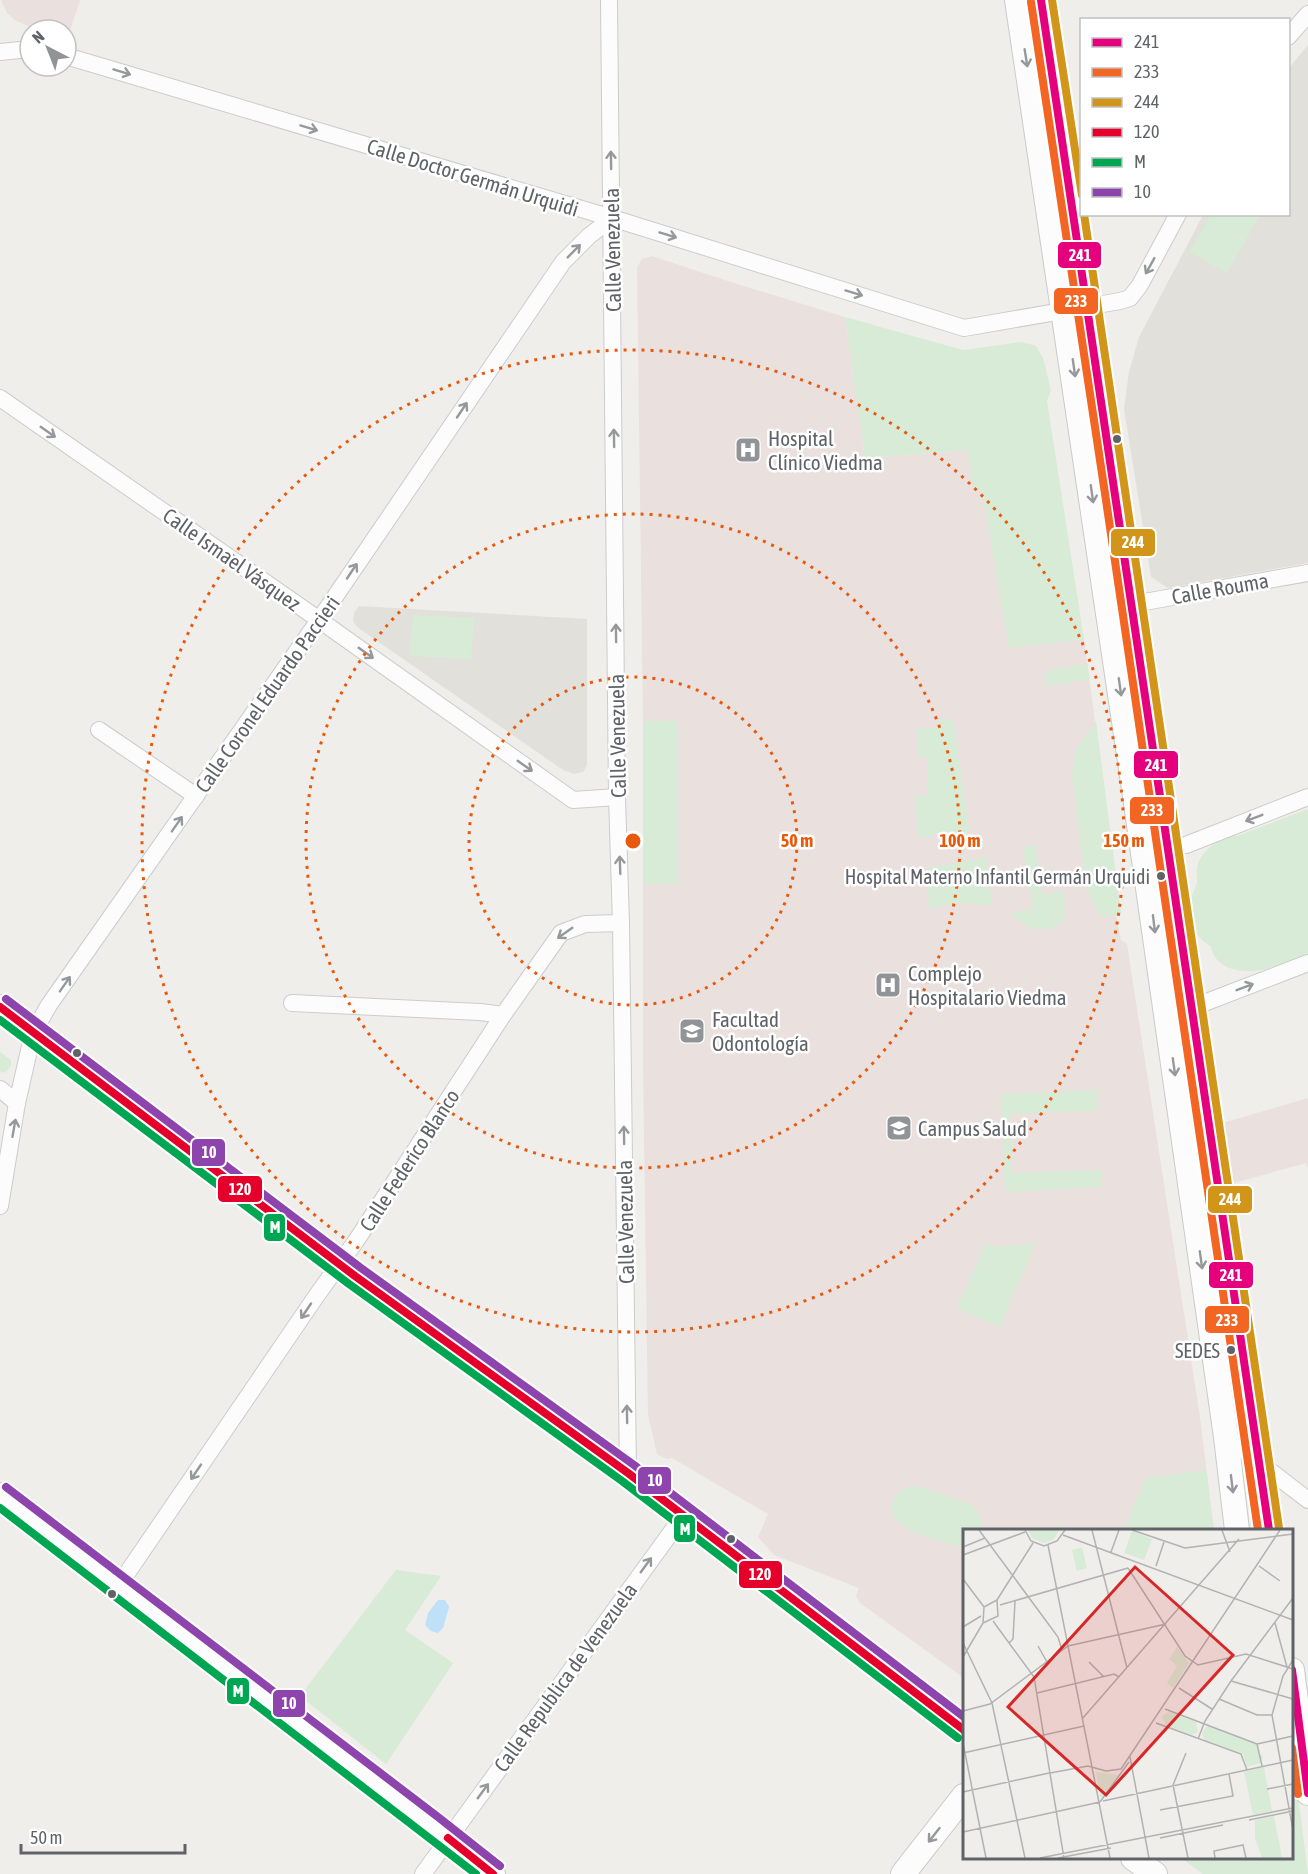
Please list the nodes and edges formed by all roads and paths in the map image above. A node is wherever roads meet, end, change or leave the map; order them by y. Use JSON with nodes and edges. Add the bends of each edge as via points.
{"nodes":[{"id":1,"x":609,"y":0,"type":"edge"},
{"id":2,"x":1017,"y":0,"type":"edge"},
{"id":3,"x":1041,"y":0,"type":"edge"},
{"id":4,"x":1308,"y":14,"type":"edge"},
{"id":5,"x":1290,"y":35,"type":"edge"},
{"id":6,"x":18,"y":50,"type":"edge"},
{"id":7,"x":0,"y":52,"type":"edge"},
{"id":8,"x":78,"y":60,"type":"edge"},
{"id":9,"x":1177,"y":216,"type":"edge"},
{"id":10,"x":612,"y":218,"type":"junction"},
{"id":11,"x":1077,"y":308,"type":"junction"},
{"id":12,"x":0,"y":398,"type":"edge"},
{"id":13,"x":1308,"y":573,"type":"edge"},
{"id":14,"x":1133,"y":604,"type":"junction"},
{"id":15,"x":318,"y":619,"type":"junction"},
{"id":16,"x":99,"y":730,"type":"dead end"},
{"id":17,"x":196,"y":796,"type":"junction"},
{"id":18,"x":617,"y":797,"type":"junction"},
{"id":19,"x":1308,"y":797,"type":"edge"},
{"id":20,"x":1167,"y":849,"type":"junction"},
{"id":21,"x":621,"y":923,"type":"junction"},
{"id":22,"x":1308,"y":963,"type":"edge"},
{"id":23,"x":292,"y":1003,"type":"dead end"},
{"id":24,"x":0,"y":1007,"type":"edge"},
{"id":25,"x":1191,"y":1008,"type":"junction"},
{"id":26,"x":502,"y":1015,"type":"junction"},
{"id":27,"x":33,"y":1033,"type":"junction"},
{"id":28,"x":0,"y":1089,"type":"edge"},
{"id":29,"x":18,"y":1103,"type":"junction"},
{"id":30,"x":0,"y":1206,"type":"edge"},
{"id":31,"x":340,"y":1263,"type":"junction"},
{"id":32,"x":1226,"y":1437,"type":"junction"},
{"id":33,"x":1257,"y":1461,"type":"junction"},
{"id":34,"x":628,"y":1473,"type":"junction"},
{"id":35,"x":0,"y":1495,"type":"edge"},
{"id":36,"x":1308,"y":1500,"type":"edge"},
{"id":37,"x":682,"y":1516,"type":"junction"},
{"id":38,"x":1237,"y":1529,"type":"edge"},
{"id":39,"x":1269,"y":1529,"type":"edge"},
{"id":40,"x":119,"y":1585,"type":"junction"},
{"id":41,"x":1293,"y":1678,"type":"edge"},
{"id":42,"x":963,"y":1729,"type":"edge"},
{"id":43,"x":1308,"y":1792,"type":"edge"},
{"id":44,"x":963,"y":1797,"type":"edge"},
{"id":45,"x":448,"y":1838,"type":"junction"},
{"id":46,"x":1136,"y":1859,"type":"edge"},
{"id":47,"x":423,"y":1874,"type":"edge"},
{"id":48,"x":493,"y":1874,"type":"edge"},
{"id":49,"x":903,"y":1874,"type":"edge"},
{"id":50,"x":1155,"y":1874,"type":"edge"}],
"edges":[{"from":10,"to":1,"type":"street","name":"Calle Venezuela","one_way":true},
{"from":2,"to":11,"type":"main road","one_way":true},
{"from":3,"to":11,"type":"main road"},
{"from":4,"to":5,"type":"street"},
{"from":6,"to":7,"type":"street"},
{"from":8,"to":10,"type":"street","name":"Calle Doctor Germán Urquidi","one_way":true},
{"from":9,"to":11,"type":"street","name":"Calle Doctor Germán Urquidi","one_way":true,"via":[[1130,298]]},
{"from":10,"to":11,"type":"street","name":"Calle Doctor Germán Urquidi","one_way":true,"via":[[964,328]]},
{"from":15,"to":10,"type":"street","name":"Calle Coronel Eduardo Paccieri","one_way":true,"via":[[563,262]]},
{"from":18,"to":10,"type":"street","name":"Calle Venezuela","one_way":true},
{"from":11,"to":14,"type":"main road"},
{"from":11,"to":32,"type":"main road","one_way":true,"via":[[1146,866]]},
{"from":12,"to":15,"type":"street","name":"Calle Ismael Vásquez","one_way":true},
{"from":13,"to":14,"type":"street","name":"Calle Rouma"},
{"from":14,"to":20,"type":"main road"},
{"from":15,"to":17,"type":"street","name":"Calle Coronel Eduardo Paccieri"},
{"from":15,"to":18,"type":"street","name":"Calle Ismael Vásquez","one_way":true,"via":[[573,800]]},
{"from":16,"to":17,"type":"street"},
{"from":27,"to":17,"type":"street","name":"Calle Coronel Eduardo Paccieri","one_way":true},
{"from":21,"to":18,"type":"street","name":"Calle Venezuela","one_way":true},
{"from":19,"to":20,"type":"street","one_way":true},
{"from":20,"to":25,"type":"main road"},
{"from":21,"to":26,"type":"street","name":"Calle Federico Blanco","one_way":true,"via":[[585,924],[561,933]]},
{"from":34,"to":21,"type":"street","name":"Calle Venezuela","one_way":true},
{"from":25,"to":22,"type":"street","one_way":true},
{"from":23,"to":26,"type":"street"},
{"from":24,"to":27,"type":"main road"},
{"from":25,"to":33,"type":"main road"},
{"from":26,"to":31,"type":"street","name":"Calle Federico Blanco"},
{"from":27,"to":29,"type":"street","name":"Calle Coronel Eduardo Paccieri"},
{"from":27,"to":31,"type":"main road"},
{"from":28,"to":29,"type":"street"},
{"from":30,"to":29,"type":"street","name":"Calle Coronel Eduardo Paccieri","one_way":true},
{"from":31,"to":34,"type":"main road"},
{"from":31,"to":40,"type":"street","name":"Calle Federico Blanco","one_way":true},
{"from":32,"to":33,"type":"street"},
{"from":32,"to":38,"type":"main road","one_way":true},
{"from":33,"to":36,"type":"street"},
{"from":33,"to":39,"type":"main road"},
{"from":34,"to":37,"type":"main road"},
{"from":35,"to":40,"type":"main road"},
{"from":37,"to":42,"type":"main road"},
{"from":45,"to":37,"type":"street","name":"Calle Republica de Venezuela","one_way":true},
{"from":40,"to":45,"type":"main road"},
{"from":41,"to":43,"type":"main road"},
{"from":44,"to":49,"type":"main road","one_way":true},
{"from":45,"to":47,"type":"street","name":"Calle Republica de Venezuela"},
{"from":45,"to":48,"type":"main road"},
{"from":46,"to":50,"type":"main road"}]}
